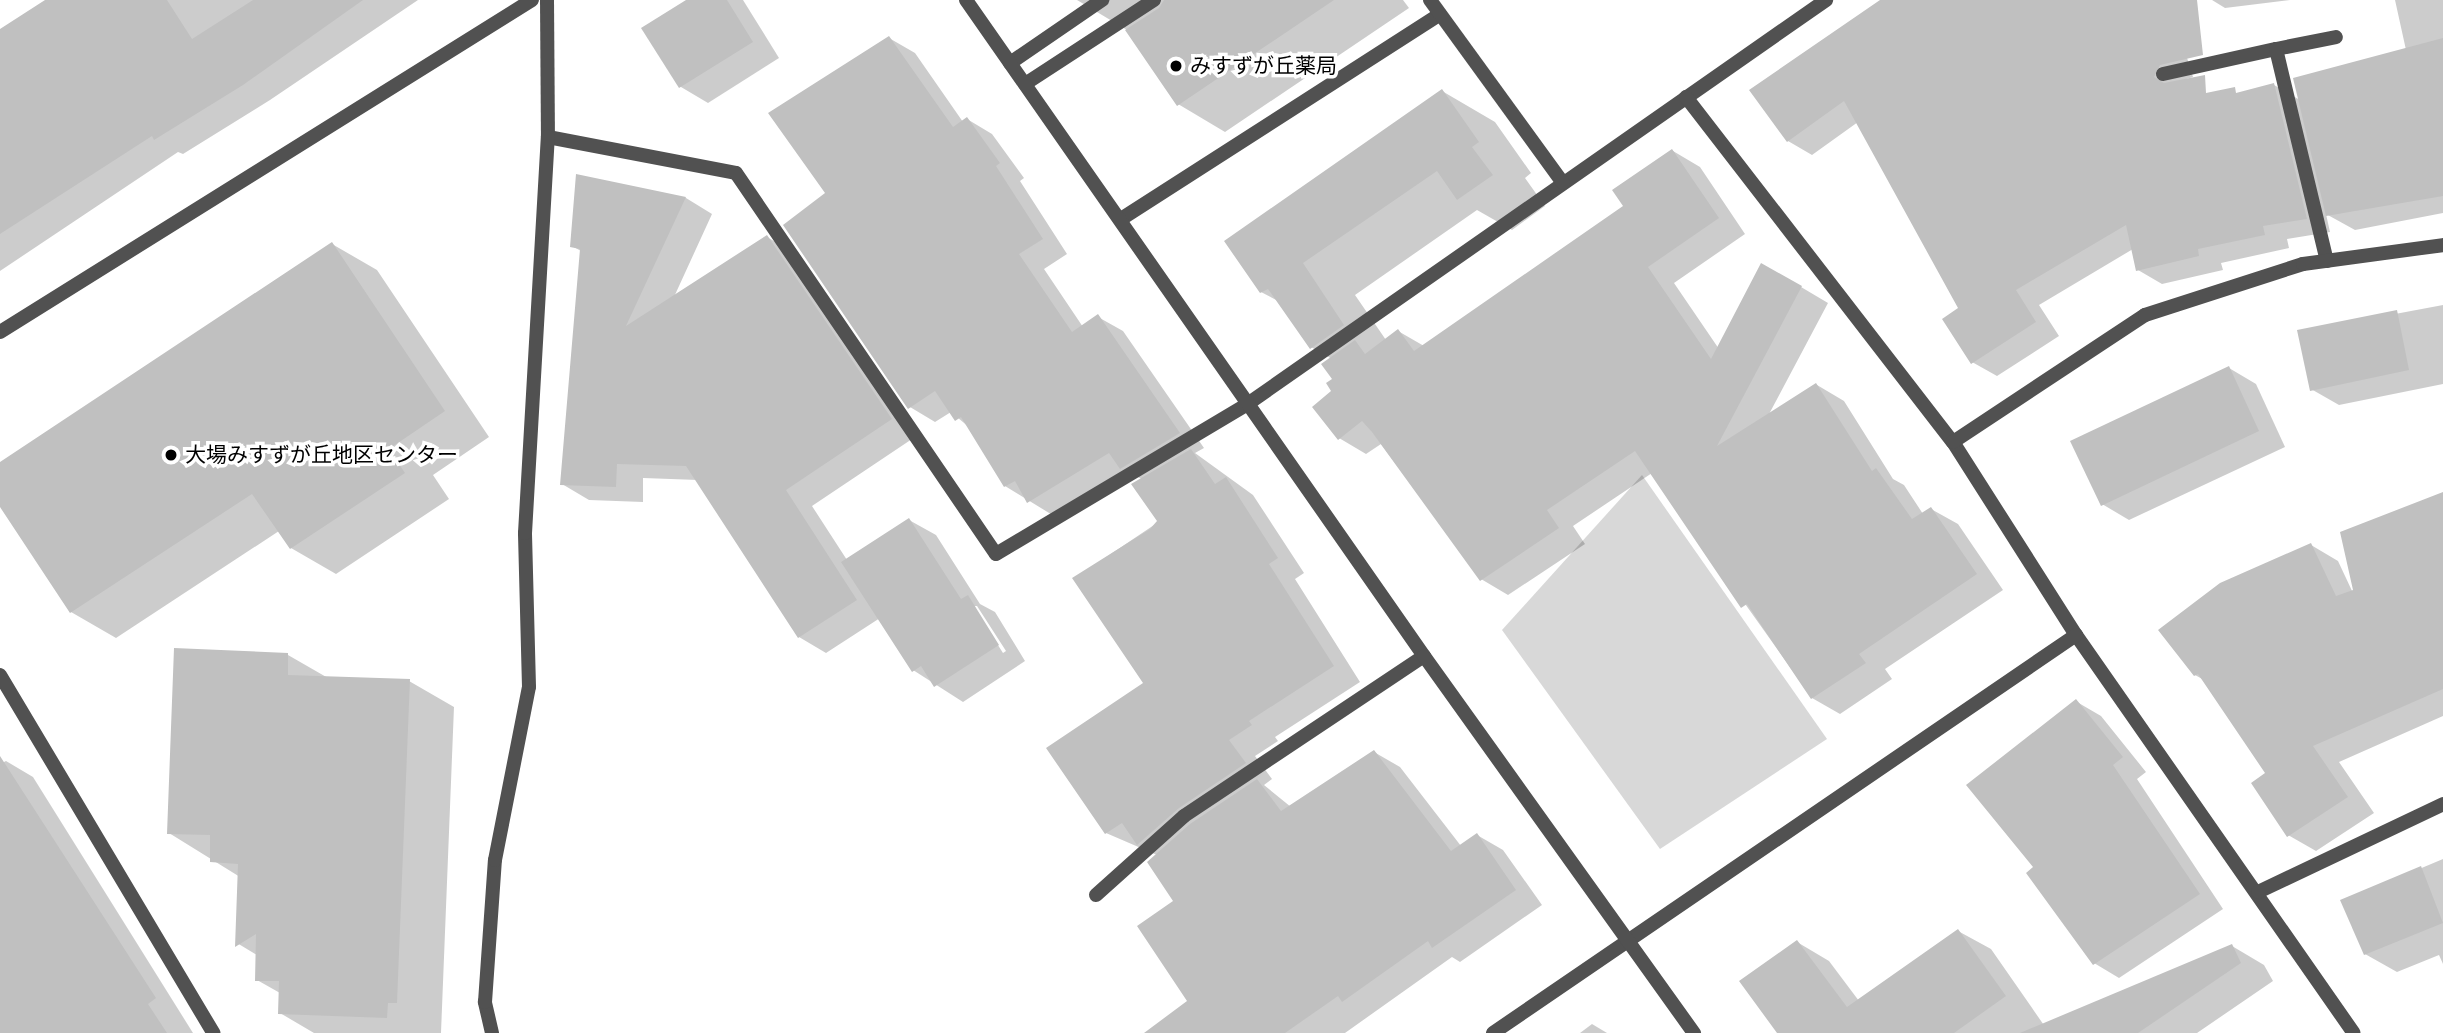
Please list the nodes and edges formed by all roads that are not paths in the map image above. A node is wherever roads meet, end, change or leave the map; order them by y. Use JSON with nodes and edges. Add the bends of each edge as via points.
{"nodes":[{"id":1,"x":532,"y":0,"type":"edge"},
{"id":2,"x":547,"y":0,"type":"edge"},
{"id":3,"x":966,"y":0,"type":"edge"},
{"id":4,"x":1102,"y":0,"type":"edge"},
{"id":5,"x":1154,"y":0,"type":"edge"},
{"id":6,"x":1430,"y":0,"type":"edge"},
{"id":7,"x":1826,"y":0,"type":"edge"},
{"id":8,"x":1440,"y":14,"type":"junction"},
{"id":9,"x":2336,"y":37,"type":"dead end"},
{"id":10,"x":2276,"y":49,"type":"junction"},
{"id":11,"x":1010,"y":63,"type":"junction"},
{"id":12,"x":2163,"y":74,"type":"dead end"},
{"id":13,"x":1025,"y":85,"type":"junction"},
{"id":14,"x":1686,"y":97,"type":"junction"},
{"id":15,"x":548,"y":137,"type":"junction"},
{"id":16,"x":1563,"y":183,"type":"junction"},
{"id":17,"x":1121,"y":219,"type":"junction"},
{"id":18,"x":2443,"y":246,"type":"edge"},
{"id":19,"x":2327,"y":261,"type":"junction"},
{"id":20,"x":0,"y":332,"type":"edge"},
{"id":21,"x":1249,"y":403,"type":"junction"},
{"id":22,"x":1953,"y":442,"type":"junction"},
{"id":23,"x":2076,"y":635,"type":"junction"},
{"id":24,"x":1424,"y":656,"type":"junction"},
{"id":25,"x":1,"y":678,"type":"edge"},
{"id":26,"x":2443,"y":804,"type":"edge"},
{"id":27,"x":2258,"y":892,"type":"junction"},
{"id":28,"x":1096,"y":895,"type":"dead end"},
{"id":29,"x":1629,"y":939,"type":"junction"},
{"id":30,"x":213,"y":1033,"type":"edge"},
{"id":31,"x":492,"y":1033,"type":"edge"},
{"id":32,"x":1493,"y":1033,"type":"edge"},
{"id":33,"x":1694,"y":1033,"type":"edge"},
{"id":34,"x":2354,"y":1033,"type":"edge"}],
"edges":[{"from":1,"to":20,"type":"street"},
{"from":2,"to":15,"type":"street"},
{"from":3,"to":11,"type":"street"},
{"from":4,"to":11,"type":"street"},
{"from":5,"to":13,"type":"street"},
{"from":6,"to":8,"type":"street"},
{"from":7,"to":14,"type":"street"},
{"from":8,"to":16,"type":"street"},
{"from":8,"to":17,"type":"street"},
{"from":9,"to":10,"type":"street"},
{"from":10,"to":12,"type":"street"},
{"from":10,"to":19,"type":"street"},
{"from":11,"to":13,"type":"street"},
{"from":13,"to":17,"type":"street"},
{"from":14,"to":16,"type":"street"},
{"from":14,"to":22,"type":"street"},
{"from":15,"to":21,"type":"street","via":[[736,173],[996,554]]},
{"from":15,"to":31,"type":"street","via":[[525,533],[529,687],[495,860],[485,1002]]},
{"from":16,"to":21,"type":"street"},
{"from":17,"to":21,"type":"street"},
{"from":18,"to":19,"type":"street"},
{"from":19,"to":22,"type":"street","via":[[2145,315]]},
{"from":21,"to":24,"type":"street"},
{"from":22,"to":23,"type":"street"},
{"from":23,"to":27,"type":"street"},
{"from":23,"to":29,"type":"street"},
{"from":24,"to":28,"type":"street","via":[[1184,816]]},
{"from":24,"to":29,"type":"street"},
{"from":25,"to":30,"type":"street"},
{"from":26,"to":27,"type":"street"},
{"from":27,"to":34,"type":"street"},
{"from":29,"to":32,"type":"street"},
{"from":29,"to":33,"type":"street"}]}
